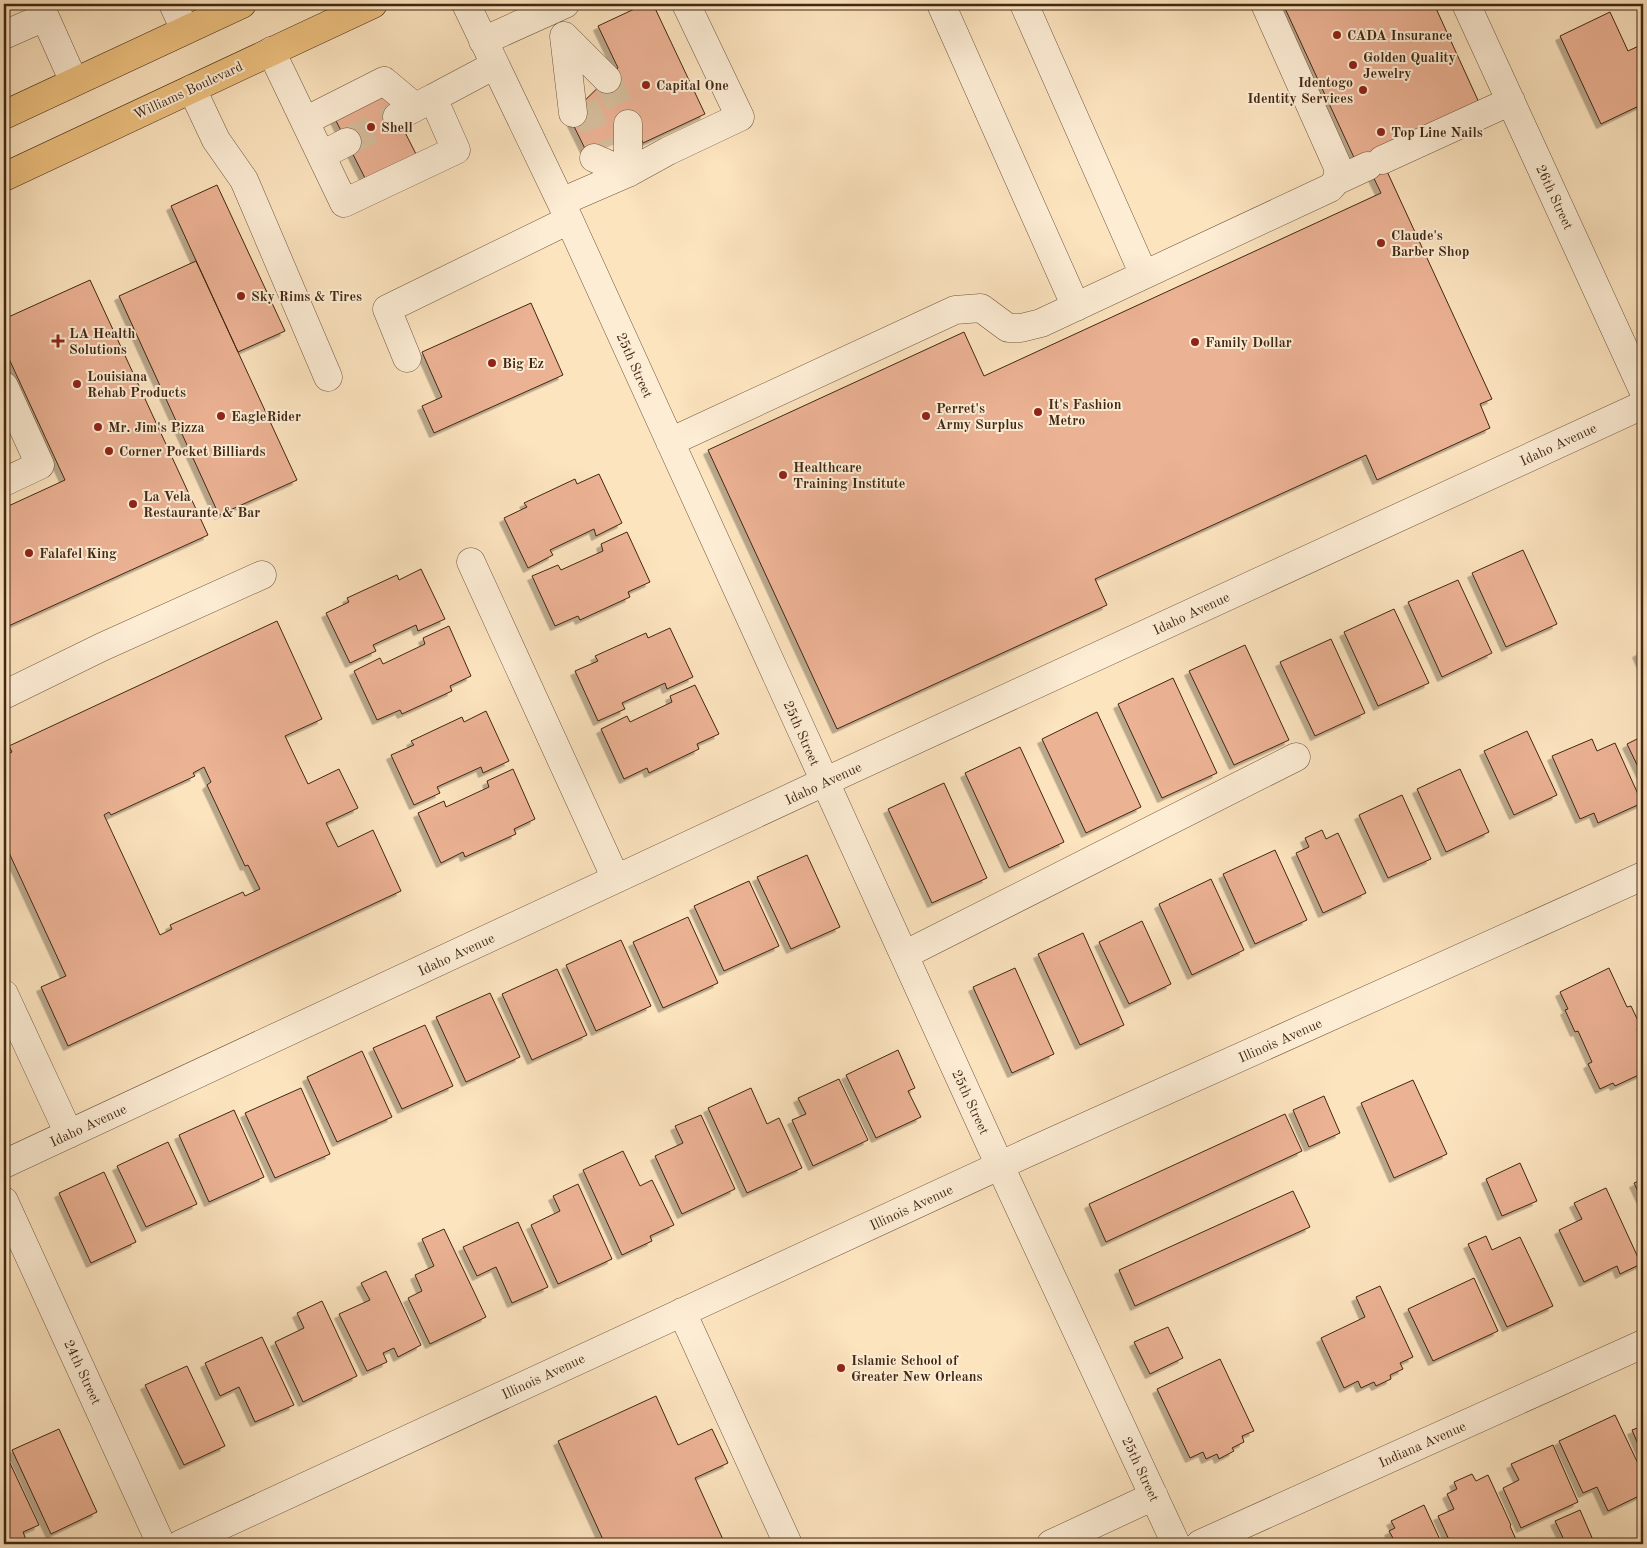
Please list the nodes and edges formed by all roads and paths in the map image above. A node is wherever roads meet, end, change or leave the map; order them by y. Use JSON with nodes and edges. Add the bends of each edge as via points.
{"nodes":[{"id":1,"x":172,"y":4,"type":"edge"},
{"id":2,"x":242,"y":4,"type":"edge"},
{"id":3,"x":373,"y":4,"type":"edge"},
{"id":4,"x":466,"y":4,"type":"edge"},
{"id":5,"x":686,"y":4,"type":"edge"},
{"id":6,"x":941,"y":4,"type":"edge"},
{"id":7,"x":1024,"y":4,"type":"edge"},
{"id":8,"x":1265,"y":4,"type":"edge"},
{"id":9,"x":1466,"y":4,"type":"edge"},
{"id":10,"x":558,"y":7,"type":"edge"},
{"id":11,"x":43,"y":10,"type":"edge"},
{"id":12,"x":184,"y":30,"type":"junction"},
{"id":13,"x":4,"y":35,"type":"edge"},
{"id":14,"x":564,"y":36,"type":"junction"},
{"id":15,"x":483,"y":41,"type":"junction"},
{"id":16,"x":271,"y":51,"type":"junction"},
{"id":17,"x":495,"y":66,"type":"junction"},
{"id":18,"x":74,"y":82,"type":"junction"},
{"id":19,"x":192,"y":88,"type":"junction"},
{"id":20,"x":1511,"y":101,"type":"junction"},
{"id":21,"x":415,"y":107,"type":"junction"},
{"id":22,"x":4,"y":115,"type":"edge"},
{"id":23,"x":306,"y":121,"type":"junction"},
{"id":24,"x":347,"y":142,"type":"tunnel mouth"},
{"id":25,"x":322,"y":155,"type":"junction"},
{"id":26,"x":1337,"y":172,"type":"junction"},
{"id":27,"x":628,"y":173,"type":"junction"},
{"id":28,"x":4,"y":177,"type":"edge"},
{"id":29,"x":565,"y":211,"type":"junction"},
{"id":30,"x":1144,"y":275,"type":"junction"},
{"id":31,"x":1076,"y":307,"type":"junction"},
{"id":32,"x":407,"y":358,"type":"dead end"},
{"id":33,"x":328,"y":377,"type":"dead end"},
{"id":34,"x":4,"y":386,"type":"edge"},
{"id":35,"x":1643,"y":390,"type":"edge"},
{"id":36,"x":1643,"y":405,"type":"edge"},
{"id":37,"x":670,"y":442,"type":"junction"},
{"id":38,"x":4,"y":482,"type":"edge"},
{"id":39,"x":471,"y":562,"type":"dead end"},
{"id":40,"x":262,"y":575,"type":"dead end"},
{"id":41,"x":4,"y":695,"type":"edge"},
{"id":42,"x":1296,"y":757,"type":"dead end"},
{"id":43,"x":824,"y":782,"type":"junction"},
{"id":44,"x":1643,"y":876,"type":"edge"},
{"id":45,"x":616,"y":879,"type":"junction"},
{"id":46,"x":904,"y":955,"type":"junction"},
{"id":47,"x":4,"y":994,"type":"edge"},
{"id":48,"x":69,"y":1134,"type":"junction"},
{"id":49,"x":4,"y":1164,"type":"edge"},
{"id":50,"x":1000,"y":1166,"type":"junction"},
{"id":51,"x":4,"y":1201,"type":"edge"},
{"id":52,"x":682,"y":1312,"type":"junction"},
{"id":53,"x":1643,"y":1344,"type":"edge"},
{"id":54,"x":1154,"y":1496,"type":"junction"},
{"id":55,"x":161,"y":1544,"type":"edge"},
{"id":56,"x":181,"y":1544,"type":"edge"},
{"id":57,"x":788,"y":1544,"type":"edge"},
{"id":58,"x":1051,"y":1544,"type":"edge"},
{"id":59,"x":1176,"y":1544,"type":"edge"},
{"id":60,"x":1200,"y":1544,"type":"edge"}],
"edges":[{"from":1,"to":12,"type":"street"},
{"from":2,"to":12,"type":"main road"},
{"from":3,"to":16,"type":"main road","name":"Williams Boulevard"},
{"from":4,"to":15,"type":"street","name":"25th Street"},
{"from":5,"to":27,"type":"street","via":[[740,118]]},
{"from":6,"to":31,"type":"street"},
{"from":7,"to":30,"type":"street"},
{"from":8,"to":26,"type":"street"},
{"from":9,"to":20,"type":"street","name":"26th Street"},
{"from":10,"to":14,"type":"street"},
{"from":10,"to":15,"type":"street"},
{"from":11,"to":13,"type":"street"},
{"from":11,"to":18,"type":"street"},
{"from":12,"to":18,"type":"main road"},
{"from":14,"to":14,"type":"street","via":[[590,96]]},
{"from":15,"to":17,"type":"street","name":"25th Street"},
{"from":16,"to":19,"type":"main road","name":"Williams Boulevard"},
{"from":16,"to":23,"type":"street"},
{"from":17,"to":21,"type":"street"},
{"from":17,"to":29,"type":"street","name":"25th Street"},
{"from":18,"to":22,"type":"main road"},
{"from":19,"to":28,"type":"main road","name":"Williams Boulevard"},
{"from":19,"to":33,"type":"street","via":[[216,140],[244,180]]},
{"from":20,"to":26,"type":"street","via":[[1375,163]]},
{"from":20,"to":35,"type":"street","name":"26th Street"},
{"from":21,"to":23,"type":"street","via":[[384,81]]},
{"from":21,"to":25,"type":"street","via":[[456,150],[344,203]]},
{"from":23,"to":25,"type":"street"},
{"from":24,"to":25,"type":"street"},
{"from":26,"to":30,"type":"street","via":[[1330,188]]},
{"from":27,"to":27,"type":"street","via":[[610,142]]},
{"from":27,"to":29,"type":"street"},
{"from":29,"to":32,"type":"street","via":[[387,309]]},
{"from":29,"to":37,"type":"street","name":"25th Street"},
{"from":30,"to":31,"type":"street"},
{"from":31,"to":37,"type":"street","via":[[1021,328],[1008,328],[981,308],[955,310]]},
{"from":34,"to":38,"type":"street","via":[[40,465]]},
{"from":36,"to":43,"type":"street","name":"Idaho Avenue"},
{"from":37,"to":43,"type":"street","name":"25th Street"},
{"from":39,"to":45,"type":"street"},
{"from":40,"to":41,"type":"street"},
{"from":42,"to":46,"type":"street"},
{"from":43,"to":45,"type":"street","name":"Idaho Avenue"},
{"from":43,"to":46,"type":"street","name":"25th Street"},
{"from":44,"to":50,"type":"street","name":"Illinois Avenue"},
{"from":45,"to":48,"type":"street","name":"Idaho Avenue"},
{"from":46,"to":50,"type":"street","name":"25th Street"},
{"from":47,"to":48,"type":"street"},
{"from":48,"to":49,"type":"street","name":"Idaho Avenue"},
{"from":50,"to":52,"type":"street","name":"Illinois Avenue"},
{"from":50,"to":54,"type":"street","name":"25th Street"},
{"from":51,"to":55,"type":"street","name":"24th Street"},
{"from":52,"to":56,"type":"street","name":"Illinois Avenue"},
{"from":52,"to":57,"type":"street"},
{"from":53,"to":60,"type":"street","name":"Indiana Avenue"},
{"from":54,"to":58,"type":"street"},
{"from":54,"to":59,"type":"street","name":"25th Street"}]}
